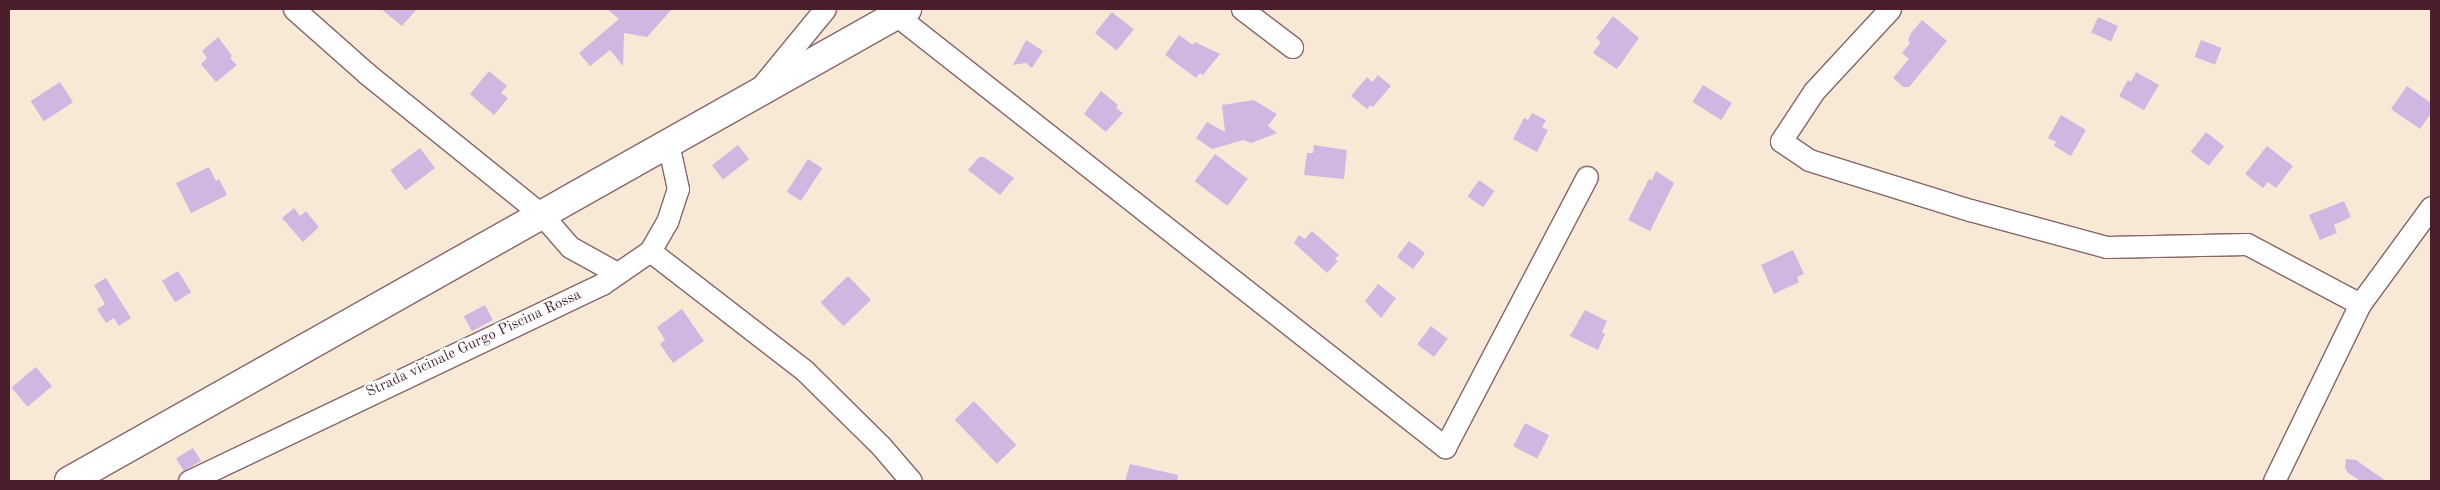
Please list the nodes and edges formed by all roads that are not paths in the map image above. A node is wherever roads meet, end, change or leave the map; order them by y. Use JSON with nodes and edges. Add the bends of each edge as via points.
{"nodes":[{"id":1,"x":294,"y":9,"type":"edge"},
{"id":2,"x":825,"y":9,"type":"edge"},
{"id":3,"x":1242,"y":9,"type":"edge"},
{"id":4,"x":1890,"y":9,"type":"edge"},
{"id":5,"x":902,"y":12,"type":"edge"},
{"id":6,"x":1292,"y":47,"type":"dead end"},
{"id":7,"x":753,"y":95,"type":"junction"},
{"id":8,"x":668,"y":143,"type":"junction"},
{"id":9,"x":1587,"y":177,"type":"dead end"},
{"id":10,"x":2431,"y":207,"type":"edge"},
{"id":11,"x":542,"y":215,"type":"junction"},
{"id":12,"x":650,"y":251,"type":"junction"},
{"id":13,"x":617,"y":273,"type":"junction"},
{"id":14,"x":2360,"y":304,"type":"junction"},
{"id":15,"x":69,"y":481,"type":"edge"},
{"id":16,"x":189,"y":481,"type":"edge"},
{"id":17,"x":911,"y":481,"type":"edge"},
{"id":18,"x":2274,"y":481,"type":"edge"}],
"edges":[{"from":1,"to":11,"type":"street","via":[[366,73]]},
{"from":2,"to":7,"type":"street"},
{"from":3,"to":6,"type":"street"},
{"from":4,"to":14,"type":"street","via":[[1814,90],[1781,141],[1809,160],[1970,210],[2106,247],[2247,244]]},
{"from":5,"to":7,"type":"main road"},
{"from":5,"to":9,"type":"street","via":[[1445,446]]},
{"from":7,"to":8,"type":"main road"},
{"from":8,"to":11,"type":"main road"},
{"from":8,"to":12,"type":"street","name":"Strada vicinale Gurgo Piscina Rossa","via":[[678,189],[667,222]]},
{"from":10,"to":14,"type":"street"},
{"from":11,"to":13,"type":"street","via":[[570,247]]},
{"from":11,"to":15,"type":"main road"},
{"from":12,"to":13,"type":"street","name":"Strada vicinale Gurgo Piscina Rossa"},
{"from":12,"to":17,"type":"street","via":[[805,371],[881,446]]},
{"from":13,"to":16,"type":"street","name":"Strada vicinale Gurgo Piscina Rossa","via":[[602,284]]},
{"from":14,"to":18,"type":"street"}]}
